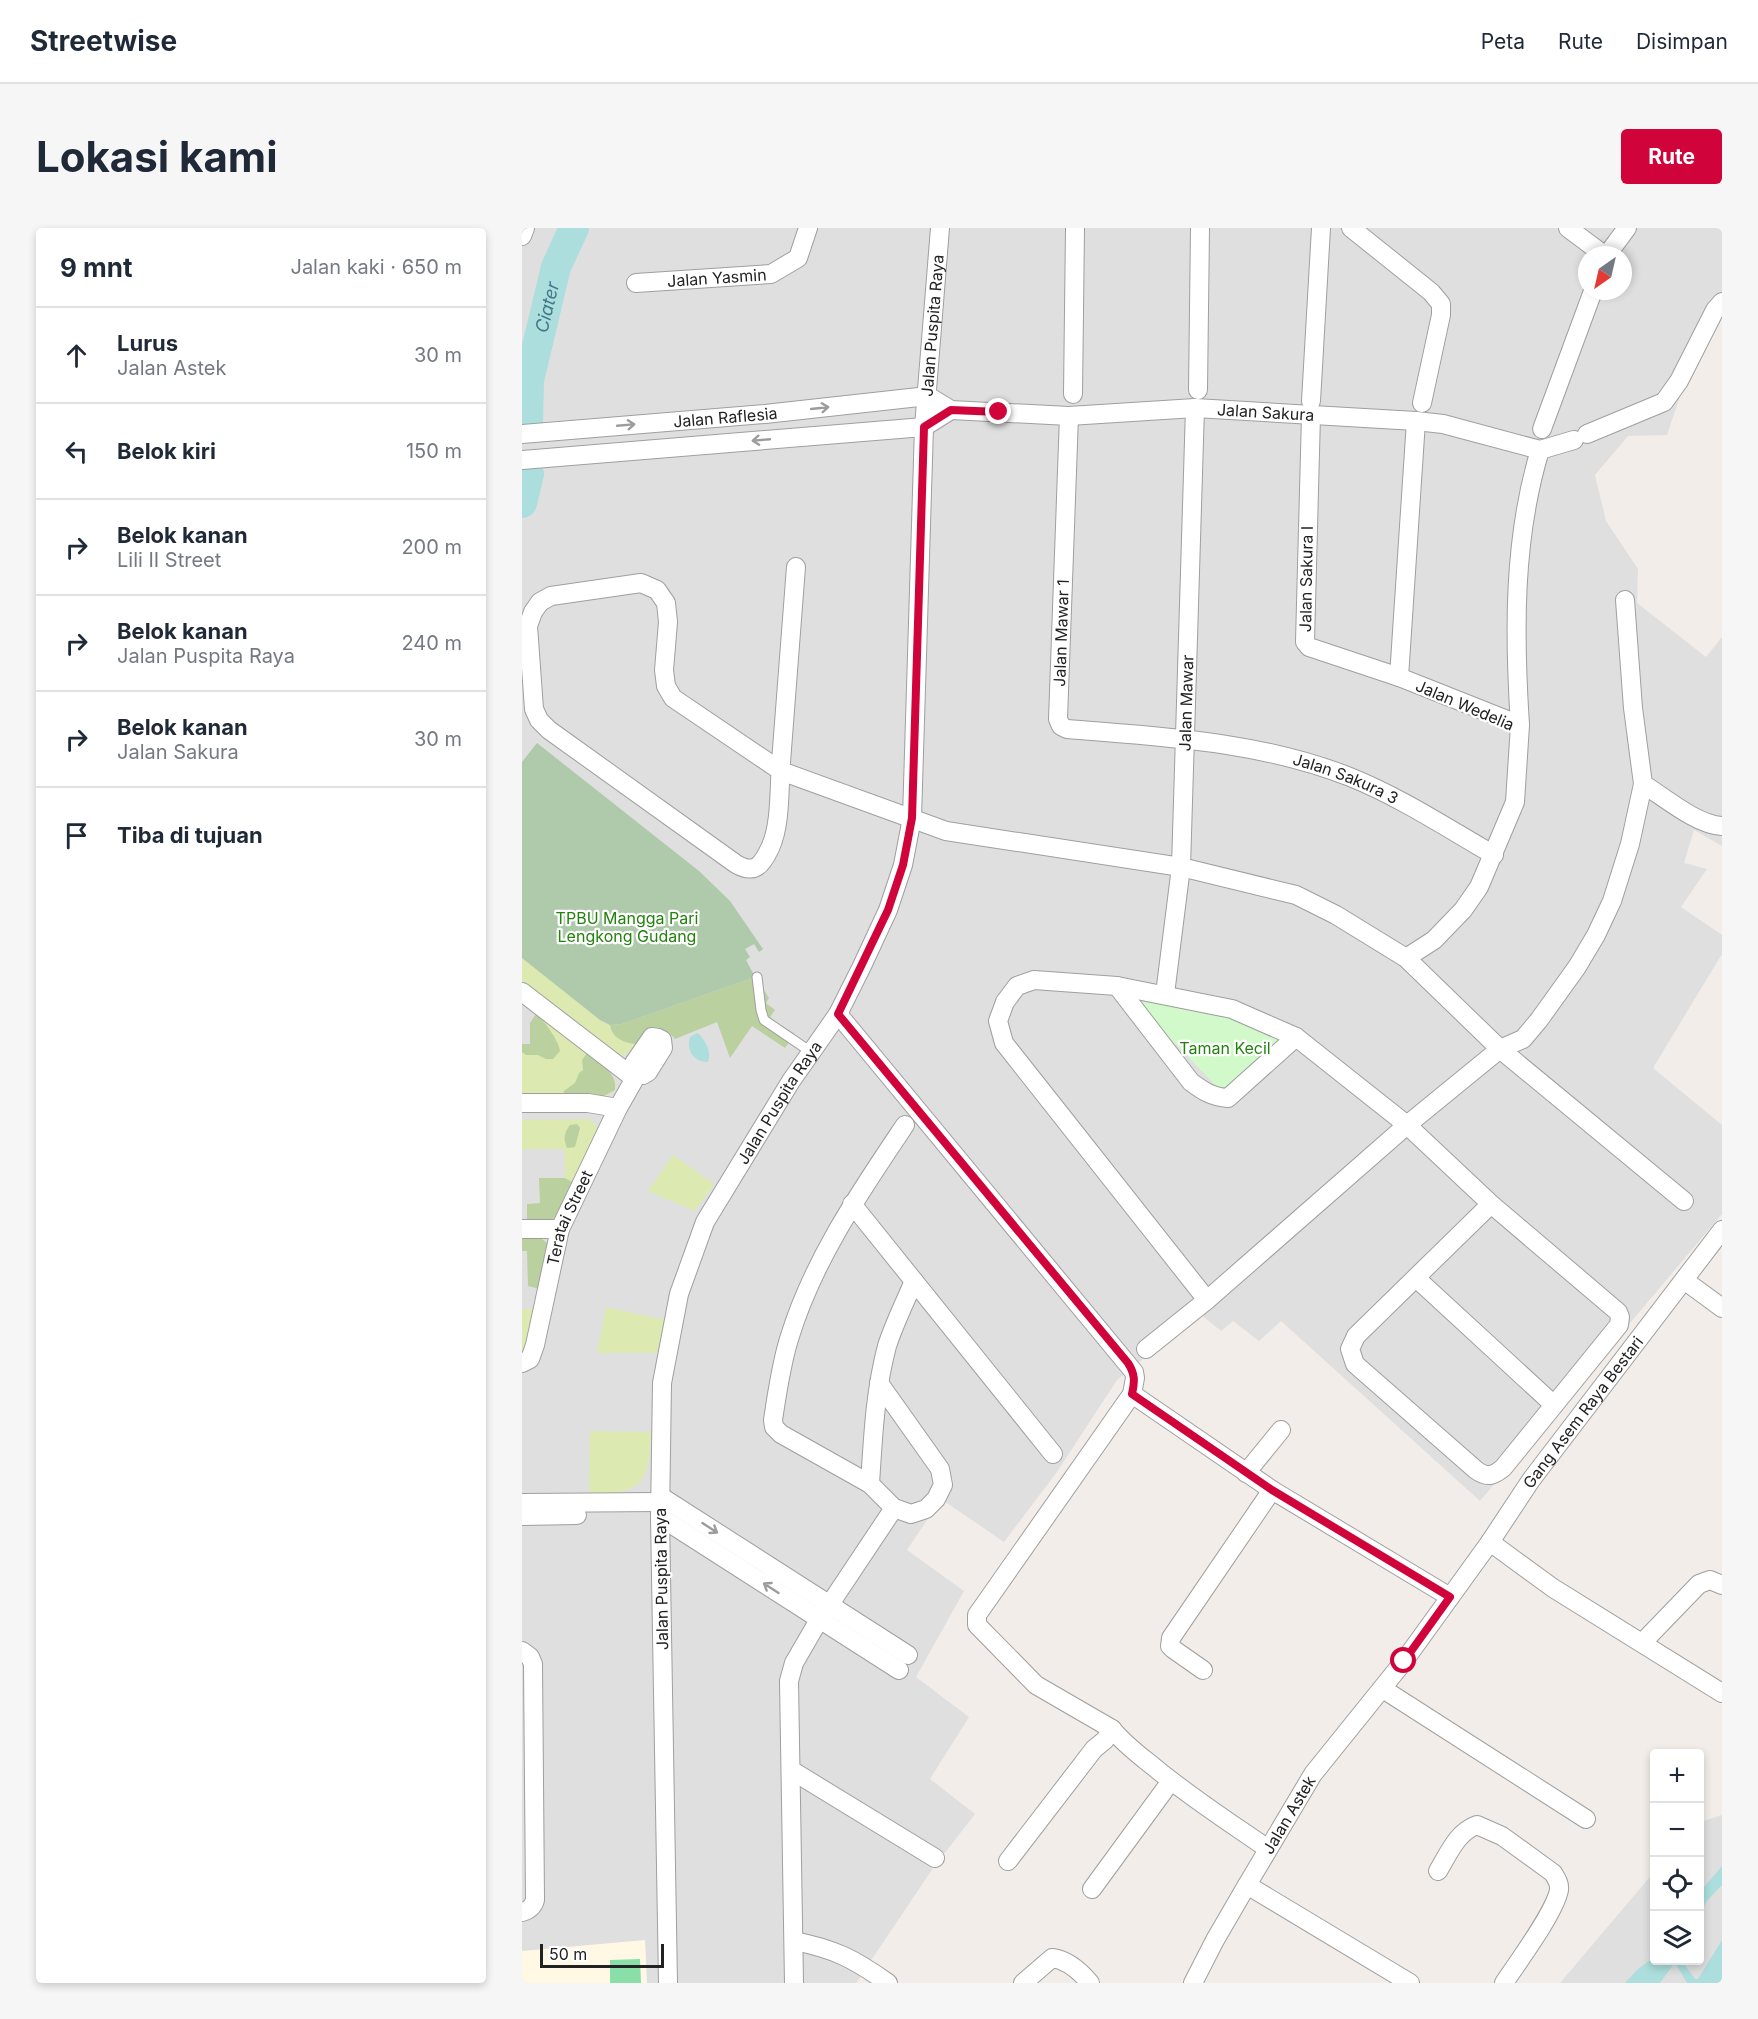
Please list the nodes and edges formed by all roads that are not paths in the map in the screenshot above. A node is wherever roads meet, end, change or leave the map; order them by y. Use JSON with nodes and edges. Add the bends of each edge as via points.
{"nodes":[{"id":1,"x":525,"y":228,"type":"edge"},
{"id":2,"x":808,"y":228,"type":"edge"},
{"id":3,"x":940,"y":228,"type":"edge"},
{"id":4,"x":1076,"y":228,"type":"edge"},
{"id":5,"x":1200,"y":228,"type":"edge"},
{"id":6,"x":1321,"y":228,"type":"edge"},
{"id":7,"x":1351,"y":228,"type":"edge"},
{"id":8,"x":1568,"y":228,"type":"edge"},
{"id":9,"x":1627,"y":228,"type":"edge"},
{"id":10,"x":522,"y":236,"type":"edge"},
{"id":11,"x":1593,"y":246,"type":"edge"},
{"id":12,"x":1612,"y":246,"type":"edge"},
{"id":13,"x":636,"y":284,"type":"dead end"},
{"id":14,"x":1590,"y":300,"type":"edge"},
{"id":15,"x":1722,"y":302,"type":"edge"},
{"id":16,"x":1198,"y":390,"type":"dead end"},
{"id":17,"x":1073,"y":394,"type":"dead end"},
{"id":18,"x":928,"y":396,"type":"junction"},
{"id":19,"x":1422,"y":403,"type":"dead end"},
{"id":20,"x":1195,"y":408,"type":"junction"},
{"id":21,"x":1311,"y":408,"type":"junction"},
{"id":22,"x":951,"y":410,"type":"junction"},
{"id":23,"x":1069,"y":416,"type":"junction"},
{"id":24,"x":1416,"y":421,"type":"junction"},
{"id":25,"x":924,"y":427,"type":"junction"},
{"id":26,"x":1542,"y":429,"type":"dead end"},
{"id":27,"x":522,"y":434,"type":"edge"},
{"id":28,"x":1540,"y":450,"type":"junction"},
{"id":29,"x":522,"y":459,"type":"edge"},
{"id":30,"x":796,"y":567,"type":"dead end"},
{"id":31,"x":1625,"y":600,"type":"dead end"},
{"id":32,"x":1399,"y":677,"type":"junction"},
{"id":33,"x":1520,"y":725,"type":"junction"},
{"id":34,"x":1184,"y":739,"type":"junction"},
{"id":35,"x":780,"y":771,"type":"junction"},
{"id":36,"x":1643,"y":783,"type":"junction"},
{"id":37,"x":912,"y":818,"type":"junction"},
{"id":38,"x":1722,"y":826,"type":"edge"},
{"id":39,"x":1494,"y":855,"type":"junction"},
{"id":40,"x":1181,"y":867,"type":"junction"},
{"id":41,"x":1406,"y":958,"type":"junction"},
{"id":42,"x":757,"y":977,"type":"dead end"},
{"id":43,"x":1117,"y":986,"type":"junction"},
{"id":44,"x":522,"y":992,"type":"edge"},
{"id":45,"x":1165,"y":994,"type":"junction"},
{"id":46,"x":838,"y":1014,"type":"junction"},
{"id":47,"x":1296,"y":1037,"type":"junction"},
{"id":48,"x":1500,"y":1049,"type":"junction"},
{"id":49,"x":811,"y":1052,"type":"junction"},
{"id":50,"x":522,"y":1103,"type":"edge"},
{"id":51,"x":618,"y":1108,"type":"junction"},
{"id":52,"x":905,"y":1125,"type":"dead end"},
{"id":53,"x":1407,"y":1125,"type":"junction"},
{"id":54,"x":1684,"y":1201,"type":"dead end"},
{"id":55,"x":852,"y":1204,"type":"junction"},
{"id":56,"x":1491,"y":1204,"type":"junction"},
{"id":57,"x":522,"y":1229,"type":"edge"},
{"id":58,"x":560,"y":1229,"type":"junction"},
{"id":59,"x":1722,"y":1230,"type":"edge"},
{"id":60,"x":1416,"y":1278,"type":"junction"},
{"id":61,"x":1684,"y":1280,"type":"junction"},
{"id":62,"x":914,"y":1281,"type":"junction"},
{"id":63,"x":1207,"y":1300,"type":"junction"},
{"id":64,"x":1722,"y":1308,"type":"edge"},
{"id":65,"x":1146,"y":1349,"type":"dead end"},
{"id":66,"x":522,"y":1363,"type":"edge"},
{"id":67,"x":879,"y":1383,"type":"junction"},
{"id":68,"x":1132,"y":1394,"type":"junction"},
{"id":69,"x":1554,"y":1405,"type":"junction"},
{"id":70,"x":1281,"y":1430,"type":"dead end"},
{"id":71,"x":1053,"y":1454,"type":"dead end"},
{"id":72,"x":1246,"y":1473,"type":"junction"},
{"id":73,"x":870,"y":1484,"type":"junction"},
{"id":74,"x":1272,"y":1490,"type":"junction"},
{"id":75,"x":522,"y":1503,"type":"edge"},
{"id":76,"x":660,"y":1507,"type":"junction"},
{"id":77,"x":894,"y":1508,"type":"junction"},
{"id":78,"x":522,"y":1516,"type":"edge"},
{"id":79,"x":1490,"y":1542,"type":"junction"},
{"id":80,"x":1722,"y":1585,"type":"edge"},
{"id":81,"x":1450,"y":1597,"type":"junction"},
{"id":82,"x":824,"y":1612,"type":"junction"},
{"id":83,"x":1643,"y":1642,"type":"junction"},
{"id":84,"x":522,"y":1651,"type":"edge"},
{"id":85,"x":903,"y":1663,"type":"dead end"},
{"id":86,"x":1203,"y":1670,"type":"dead end"},
{"id":87,"x":1383,"y":1689,"type":"junction"},
{"id":88,"x":1722,"y":1693,"type":"edge"},
{"id":89,"x":1112,"y":1729,"type":"junction"},
{"id":90,"x":791,"y":1770,"type":"junction"},
{"id":91,"x":1171,"y":1781,"type":"junction"},
{"id":92,"x":529,"y":1789,"type":"edge"},
{"id":93,"x":1586,"y":1819,"type":"dead end"},
{"id":94,"x":1268,"y":1849,"type":"junction"},
{"id":95,"x":935,"y":1858,"type":"dead end"},
{"id":96,"x":1008,"y":1861,"type":"dead end"},
{"id":97,"x":1438,"y":1871,"type":"dead end"},
{"id":98,"x":1247,"y":1885,"type":"junction"},
{"id":99,"x":1092,"y":1889,"type":"dead end"},
{"id":100,"x":522,"y":1912,"type":"edge"},
{"id":101,"x":794,"y":1941,"type":"junction"},
{"id":102,"x":668,"y":1983,"type":"edge"},
{"id":103,"x":794,"y":1983,"type":"edge"},
{"id":104,"x":888,"y":1983,"type":"edge"},
{"id":105,"x":1023,"y":1983,"type":"edge"},
{"id":106,"x":1090,"y":1983,"type":"edge"},
{"id":107,"x":1193,"y":1983,"type":"edge"},
{"id":108,"x":1410,"y":1983,"type":"edge"},
{"id":109,"x":1504,"y":1983,"type":"edge"}],
"edges":[{"from":1,"to":10,"type":"street"},
{"from":2,"to":13,"type":"street","name":"Jalan Yasmin","via":[[798,258],[771,274]]},
{"from":3,"to":18,"type":"street","name":"Jalan Puspita Raya"},
{"from":4,"to":17,"type":"street"},
{"from":5,"to":16,"type":"street"},
{"from":6,"to":21,"type":"street","name":"Jalan Sakura I"},
{"from":7,"to":19,"type":"street","via":[[1441,304],[1442,315]]},
{"from":8,"to":11,"type":"street"},
{"from":9,"to":12,"type":"street"},
{"from":14,"to":26,"type":"street"},
{"from":15,"to":28,"type":"street","via":[[1664,402]]},
{"from":18,"to":22,"type":"street","name":"Jalan Sakura"},
{"from":18,"to":25,"type":"street","name":"Jalan Puspita Raya"},
{"from":27,"to":18,"type":"street","name":"Jalan Raflesia","one_way":true},
{"from":20,"to":21,"type":"street","name":"Jalan Sakura"},
{"from":20,"to":23,"type":"street","name":"Jalan Sakura"},
{"from":20,"to":34,"type":"street","name":"Jalan Mawar"},
{"from":21,"to":24,"type":"street","name":"Jalan Sakura"},
{"from":21,"to":32,"type":"street","name":"Jalan Sakura I","via":[[1305,642],[1309,647]]},
{"from":22,"to":23,"type":"street","name":"Jalan Sakura"},
{"from":22,"to":25,"type":"street"},
{"from":23,"to":34,"type":"street","name":"Jalan Mawar 1","via":[[1059,723],[1067,729]]},
{"from":24,"to":28,"type":"street","name":"Jalan Sakura","via":[[1443,424]]},
{"from":24,"to":32,"type":"street","name":"Jalan Wedelia"},
{"from":25,"to":29,"type":"street","name":"Jalan Raflesia","one_way":true},
{"from":25,"to":37,"type":"street","name":"Jalan Puspita Raya"},
{"from":28,"to":33,"type":"street","via":[[1523,518],[1519,560],[1516,634]]},
{"from":30,"to":35,"type":"street"},
{"from":31,"to":36,"type":"street"},
{"from":32,"to":33,"type":"street","name":"Jalan Wedelia"},
{"from":33,"to":39,"type":"street","name":"Jalan Wedelia","via":[[1515,802]]},
{"from":34,"to":39,"type":"street","name":"Jalan Sakura 3","via":[[1236,745],[1297,759],[1350,777]]},
{"from":34,"to":40,"type":"street","name":"Jalan Mawar"},
{"from":35,"to":35,"type":"street","via":[[673,698],[664,670],[666,603],[657,590],[640,583],[550,596],[533,612],[528,626],[534,709],[539,720],[745,869],[754,869],[771,846],[776,831]]},
{"from":35,"to":37,"type":"street"},
{"from":36,"to":38,"type":"street","via":[[1691,815]]},
{"from":36,"to":48,"type":"street","via":[[1622,872],[1596,935],[1523,1039]]},
{"from":37,"to":40,"type":"street","via":[[946,831]]},
{"from":37,"to":46,"type":"street","name":"Jalan Puspita Raya","via":[[903,865],[888,910]]},
{"from":39,"to":41,"type":"street","name":"Jalan Wedelia","via":[[1464,910],[1434,940]]},
{"from":40,"to":41,"type":"street","via":[[1296,895]]},
{"from":40,"to":45,"type":"street","name":"Jalan Mawar"},
{"from":41,"to":48,"type":"street"},
{"from":42,"to":49,"type":"lane","via":[[764,1020]]},
{"from":43,"to":45,"type":"street"},
{"from":43,"to":47,"type":"street","via":[[1191,1082],[1217,1097],[1228,1098]]},
{"from":43,"to":63,"type":"street","via":[[1034,980],[1017,986],[998,1021],[1004,1043]]},
{"from":44,"to":51,"type":"street","name":"Teratai Street","via":[[636,1076]]},
{"from":45,"to":47,"type":"street","via":[[1232,1009]]},
{"from":46,"to":49,"type":"street","name":"Jalan Puspita Raya"},
{"from":46,"to":68,"type":"street","via":[[1128,1363],[1135,1378]]},
{"from":47,"to":53,"type":"street"},
{"from":48,"to":53,"type":"street"},
{"from":48,"to":54,"type":"street"},
{"from":49,"to":76,"type":"street","name":"Jalan Puspita Raya","via":[[705,1222],[679,1294],[662,1383]]},
{"from":50,"to":51,"type":"street","via":[[588,1102]]},
{"from":51,"to":58,"type":"street","name":"Teratai Street"},
{"from":52,"to":55,"type":"street"},
{"from":53,"to":56,"type":"street"},
{"from":53,"to":63,"type":"street"},
{"from":55,"to":62,"type":"street"},
{"from":55,"to":73,"type":"street","via":[[816,1272],[789,1338],[773,1420],[781,1434]]},
{"from":56,"to":60,"type":"street"},
{"from":56,"to":69,"type":"street","via":[[1620,1317],[1618,1325]]},
{"from":57,"to":58,"type":"street"},
{"from":58,"to":66,"type":"street","name":"Teratai Street","via":[[535,1345],[530,1359]]},
{"from":59,"to":61,"type":"street","name":"Gang Asem Raya Bestari"},
{"from":60,"to":69,"type":"street"},
{"from":60,"to":69,"type":"street","via":[[1356,1336],[1350,1349],[1355,1364],[1476,1470],[1488,1476],[1503,1468]]},
{"from":61,"to":64,"type":"street"},
{"from":61,"to":79,"type":"street","name":"Gang Asem Raya Bestari","via":[[1531,1480]]},
{"from":62,"to":67,"type":"street","via":[[888,1343]]},
{"from":62,"to":71,"type":"street"},
{"from":63,"to":65,"type":"street"},
{"from":67,"to":73,"type":"street"},
{"from":67,"to":77,"type":"street","via":[[940,1469],[943,1485],[926,1509],[911,1514]]},
{"from":68,"to":72,"type":"street"},
{"from":68,"to":89,"type":"street","via":[[977,1616],[977,1625],[1036,1685]]},
{"from":70,"to":72,"type":"street"},
{"from":72,"to":74,"type":"street"},
{"from":73,"to":77,"type":"street"},
{"from":74,"to":81,"type":"street"},
{"from":74,"to":86,"type":"street","via":[[1169,1642]]},
{"from":75,"to":76,"type":"street"},
{"from":76,"to":78,"type":"street"},
{"from":76,"to":82,"type":"street"},
{"from":76,"to":102,"type":"street","name":"Jalan Puspita Raya"},
{"from":77,"to":82,"type":"street"},
{"from":79,"to":81,"type":"street","name":"Gang Asem Raya Bestari"},
{"from":79,"to":83,"type":"street","via":[[1553,1588]]},
{"from":80,"to":83,"type":"street","via":[[1710,1580],[1699,1584]]},
{"from":81,"to":87,"type":"street","name":"Jalan Astek"},
{"from":82,"to":85,"type":"street"},
{"from":82,"to":90,"type":"street","via":[[794,1663],[789,1682]]},
{"from":83,"to":88,"type":"street"},
{"from":84,"to":92,"type":"street","via":[[533,1664]]},
{"from":87,"to":93,"type":"street"},
{"from":87,"to":94,"type":"street","name":"Jalan Astek","via":[[1313,1774]]},
{"from":89,"to":91,"type":"street"},
{"from":89,"to":96,"type":"street"},
{"from":90,"to":95,"type":"street"},
{"from":90,"to":101,"type":"street"},
{"from":91,"to":94,"type":"street"},
{"from":91,"to":99,"type":"street"},
{"from":92,"to":100,"type":"street","via":[[535,1900]]},
{"from":94,"to":98,"type":"street","name":"Jalan Astek"},
{"from":97,"to":109,"type":"street","via":[[1456,1840],[1477,1825],[1503,1836],[1553,1873],[1558,1881],[1551,1908]]},
{"from":98,"to":107,"type":"street","name":"Jalan Astek"},
{"from":98,"to":108,"type":"street"},
{"from":101,"to":103,"type":"street"},
{"from":101,"to":104,"type":"street","via":[[846,1955]]},
{"from":105,"to":106,"type":"street","via":[[1052,1958],[1080,1971]]}]}
